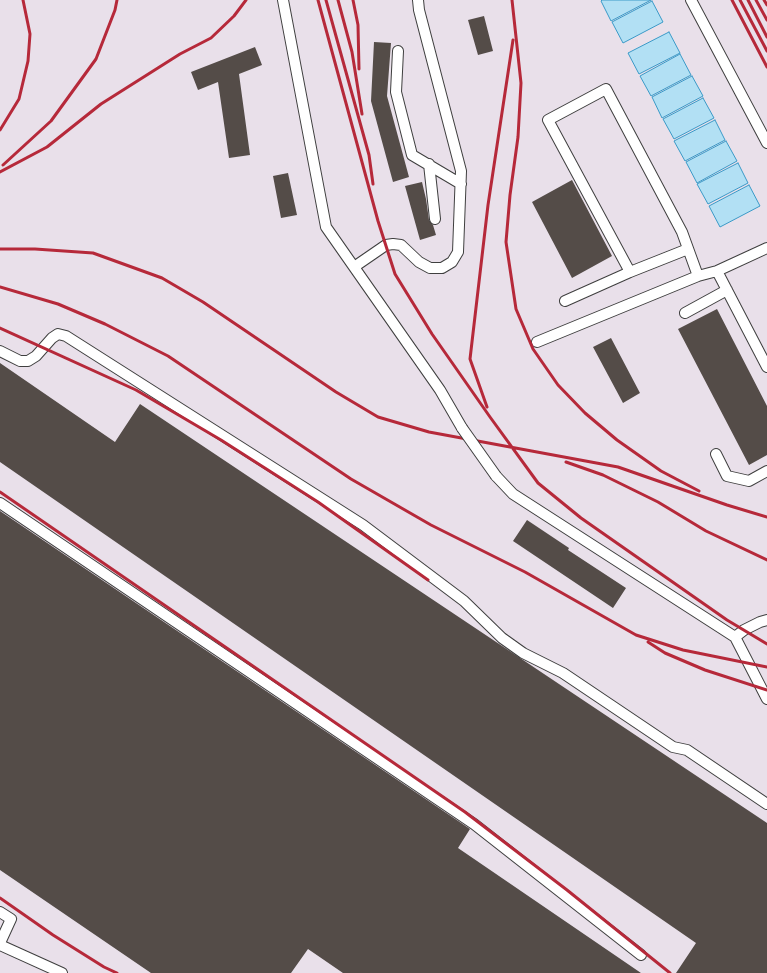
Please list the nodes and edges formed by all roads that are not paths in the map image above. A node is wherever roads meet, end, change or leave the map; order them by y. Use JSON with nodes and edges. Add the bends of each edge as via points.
{"nodes":[{"id":1,"x":283,"y":0,"type":"edge"},
{"id":2,"x":418,"y":0,"type":"edge"},
{"id":3,"x":691,"y":0,"type":"edge"},
{"id":4,"x":398,"y":50,"type":"dead end"},
{"id":5,"x":767,"y":143,"type":"edge"},
{"id":6,"x":429,"y":164,"type":"junction"},
{"id":7,"x":461,"y":184,"type":"junction"},
{"id":8,"x":435,"y":220,"type":"dead end"},
{"id":9,"x":688,"y":249,"type":"junction"},
{"id":10,"x":767,"y":249,"type":"edge"},
{"id":11,"x":354,"y":267,"type":"junction"},
{"id":12,"x":717,"y":271,"type":"junction"},
{"id":13,"x":630,"y":272,"type":"junction"},
{"id":14,"x":698,"y":276,"type":"junction"},
{"id":15,"x":727,"y":290,"type":"junction"},
{"id":16,"x":565,"y":301,"type":"dead end"},
{"id":17,"x":685,"y":312,"type":"dead end"},
{"id":18,"x":537,"y":342,"type":"dead end"},
{"id":19,"x":0,"y":351,"type":"edge"},
{"id":20,"x":767,"y":367,"type":"edge"},
{"id":21,"x":716,"y":454,"type":"dead end"},
{"id":22,"x":767,"y":471,"type":"edge"},
{"id":23,"x":0,"y":503,"type":"edge"},
{"id":24,"x":767,"y":620,"type":"edge"},
{"id":25,"x":735,"y":637,"type":"junction"},
{"id":26,"x":767,"y":699,"type":"edge"},
{"id":27,"x":767,"y":804,"type":"edge"},
{"id":28,"x":0,"y":912,"type":"edge"},
{"id":29,"x":0,"y":944,"type":"edge"},
{"id":30,"x":640,"y":955,"type":"dead end"},
{"id":31,"x":62,"y":973,"type":"edge"}],
"edges":[{"from":1,"to":11,"type":"lane","via":[[326,227]]},
{"from":2,"to":7,"type":"lane","via":[[462,171]]},
{"from":3,"to":5,"type":"lane"},
{"from":4,"to":6,"type":"lane","via":[[396,92],[412,155]]},
{"from":6,"to":7,"type":"lane"},
{"from":6,"to":8,"type":"lane"},
{"from":7,"to":11,"type":"lane","via":[[458,252],[452,262],[442,268],[430,268],[419,262],[401,245],[393,244],[386,245]]},
{"from":9,"to":13,"type":"lane"},
{"from":9,"to":13,"type":"lane","via":[[682,232],[606,89],[548,120]]},
{"from":9,"to":14,"type":"lane"},
{"from":10,"to":12,"type":"lane"},
{"from":11,"to":25,"type":"lane","bridge":true,"via":[[440,390],[462,428],[496,476],[514,494]]},
{"from":12,"to":14,"type":"lane"},
{"from":12,"to":15,"type":"lane"},
{"from":13,"to":16,"type":"lane"},
{"from":14,"to":18,"type":"lane"},
{"from":15,"to":17,"type":"lane"},
{"from":15,"to":20,"type":"lane"},
{"from":19,"to":27,"type":"lane","via":[[20,361],[28,361],[58,334],[66,336],[363,525],[464,601],[502,638],[523,653],[564,673],[673,747],[688,750]]},
{"from":21,"to":22,"type":"lane","via":[[727,476],[749,481]]},
{"from":23,"to":30,"type":"lane","via":[[474,824]]},
{"from":24,"to":25,"type":"lane"},
{"from":25,"to":26,"type":"lane"},
{"from":28,"to":29,"type":"lane","via":[[11,919]]},
{"from":29,"to":31,"type":"lane"}]}
